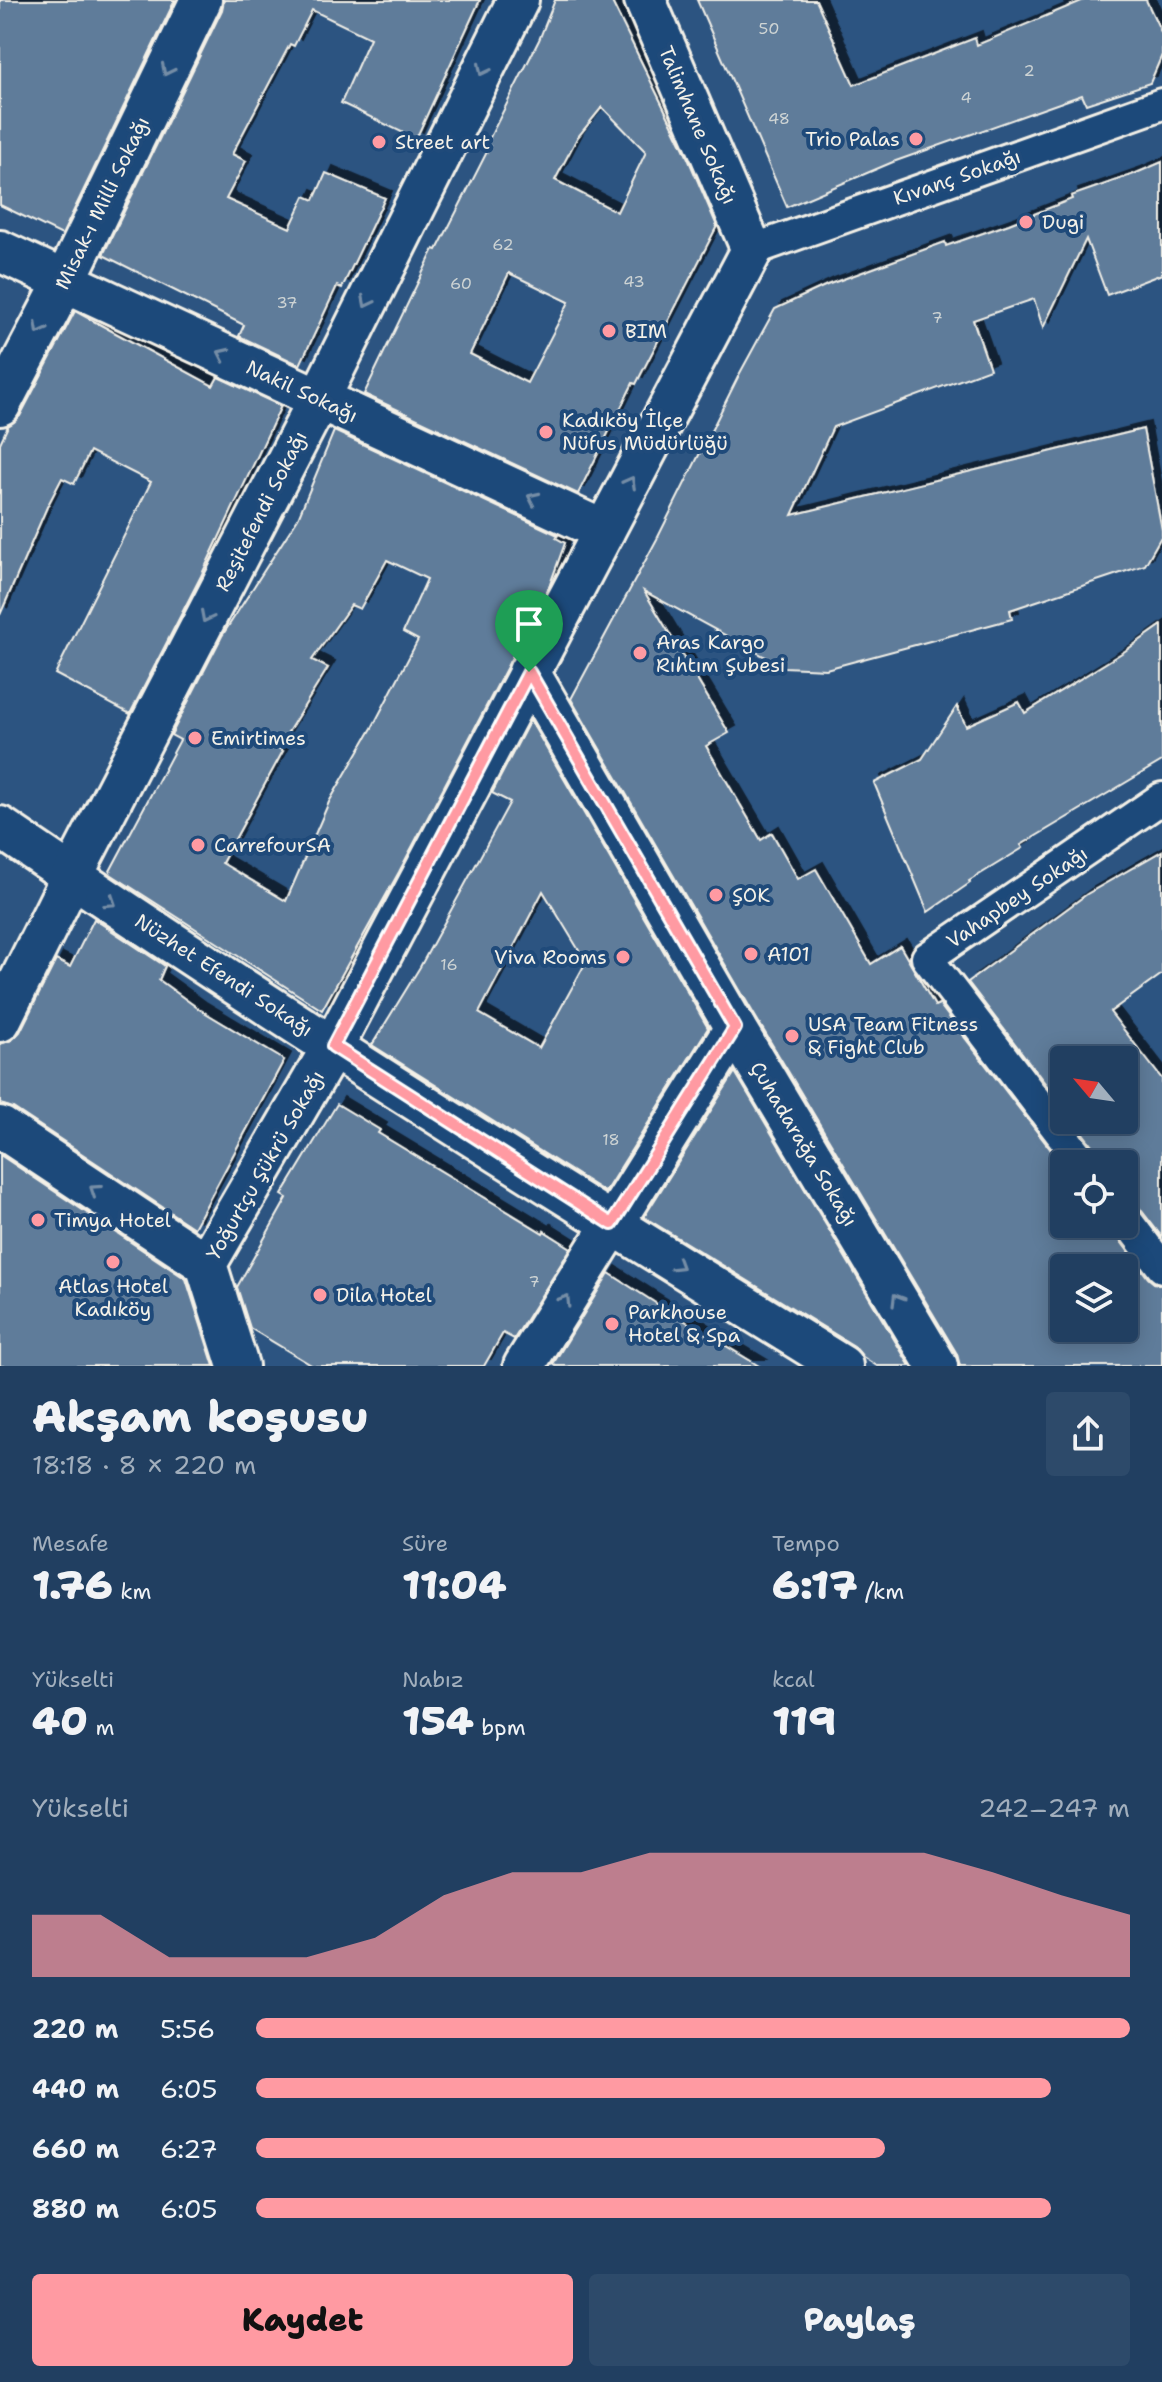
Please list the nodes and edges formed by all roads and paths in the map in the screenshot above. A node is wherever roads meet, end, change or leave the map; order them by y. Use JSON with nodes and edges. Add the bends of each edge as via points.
{"nodes":[{"id":1,"x":201,"y":0,"type":"edge"},
{"id":2,"x":518,"y":0,"type":"edge"},
{"id":3,"x":645,"y":0,"type":"edge"},
{"id":4,"x":1162,"y":104,"type":"edge"},
{"id":5,"x":752,"y":250,"type":"junction"},
{"id":6,"x":0,"y":251,"type":"edge"},
{"id":7,"x":65,"y":281,"type":"junction"},
{"id":8,"x":319,"y":399,"type":"junction"},
{"id":9,"x":0,"y":405,"type":"edge"},
{"id":10,"x":604,"y":531,"type":"junction"},
{"id":11,"x":529,"y":672,"type":"junction"},
{"id":12,"x":1162,"y":798,"type":"edge"},
{"id":13,"x":0,"y":827,"type":"edge"},
{"id":14,"x":72,"y":876,"type":"junction"},
{"id":15,"x":0,"y":1021,"type":"edge"},
{"id":16,"x":735,"y":1028,"type":"junction"},
{"id":17,"x":333,"y":1046,"type":"junction"},
{"id":18,"x":0,"y":1127,"type":"edge"},
{"id":19,"x":1073,"y":1150,"type":"edge"},
{"id":20,"x":612,"y":1224,"type":"junction"},
{"id":21,"x":1138,"y":1235,"type":"edge"},
{"id":22,"x":206,"y":1264,"type":"junction"},
{"id":23,"x":1162,"y":1267,"type":"edge"},
{"id":24,"x":238,"y":1366,"type":"edge"},
{"id":25,"x":524,"y":1366,"type":"edge"},
{"id":26,"x":842,"y":1366,"type":"edge"},
{"id":27,"x":937,"y":1366,"type":"edge"}],
"edges":[{"from":1,"to":7,"type":"street","name":"Misak-ı Milli Sokağı","one_way":true},
{"from":2,"to":8,"type":"street","name":"Reşitefendi Sokağı","one_way":true},
{"from":3,"to":5,"type":"street","name":"Talimhane Sokağı"},
{"from":4,"to":5,"type":"street","name":"Kıvanç Sokağı"},
{"from":10,"to":5,"type":"street","name":"Yoğurtçu Şükrü Sokağı","one_way":true},
{"from":6,"to":7,"type":"street","name":"Nakil Sokağı"},
{"from":8,"to":7,"type":"street","name":"Nakil Sokağı","one_way":true},
{"from":7,"to":9,"type":"street","name":"Misak-ı Milli Sokağı","one_way":true},
{"from":10,"to":8,"type":"street","name":"Nakil Sokağı","one_way":true},
{"from":8,"to":14,"type":"street","name":"Reşitefendi Sokağı","one_way":true},
{"from":10,"to":11,"type":"street","name":"Yoğurtçu Şükrü Sokağı"},
{"from":11,"to":16,"type":"street","name":"Çuhadarağa Sokağı"},
{"from":11,"to":17,"type":"street","name":"Yoğurtçu Şükrü Sokağı"},
{"from":12,"to":19,"type":"street","name":"Vahapbey Sokağı","via":[[927,958]]},
{"from":13,"to":14,"type":"street","name":"Nüzhet Efendi Sokağı"},
{"from":14,"to":15,"type":"street","name":"Reşitefendi Sokağı"},
{"from":14,"to":17,"type":"street","name":"Nüzhet Efendi Sokağı","one_way":true},
{"from":16,"to":20,"type":"street"},
{"from":27,"to":16,"type":"street","name":"Çuhadarağa Sokağı","one_way":true},
{"from":17,"to":20,"type":"street","name":"Nüzhet Efendi Sokağı"},
{"from":17,"to":22,"type":"street","name":"Yoğurtçu Şükrü Sokağı"},
{"from":22,"to":18,"type":"street","one_way":true},
{"from":25,"to":20,"type":"street","one_way":true},
{"from":20,"to":26,"type":"street","name":"Nüzhet Efendi Sokağı","one_way":true},
{"from":21,"to":23,"type":"street"},
{"from":22,"to":24,"type":"street","name":"Yoğurtçu Şükrü Sokağı"}]}
